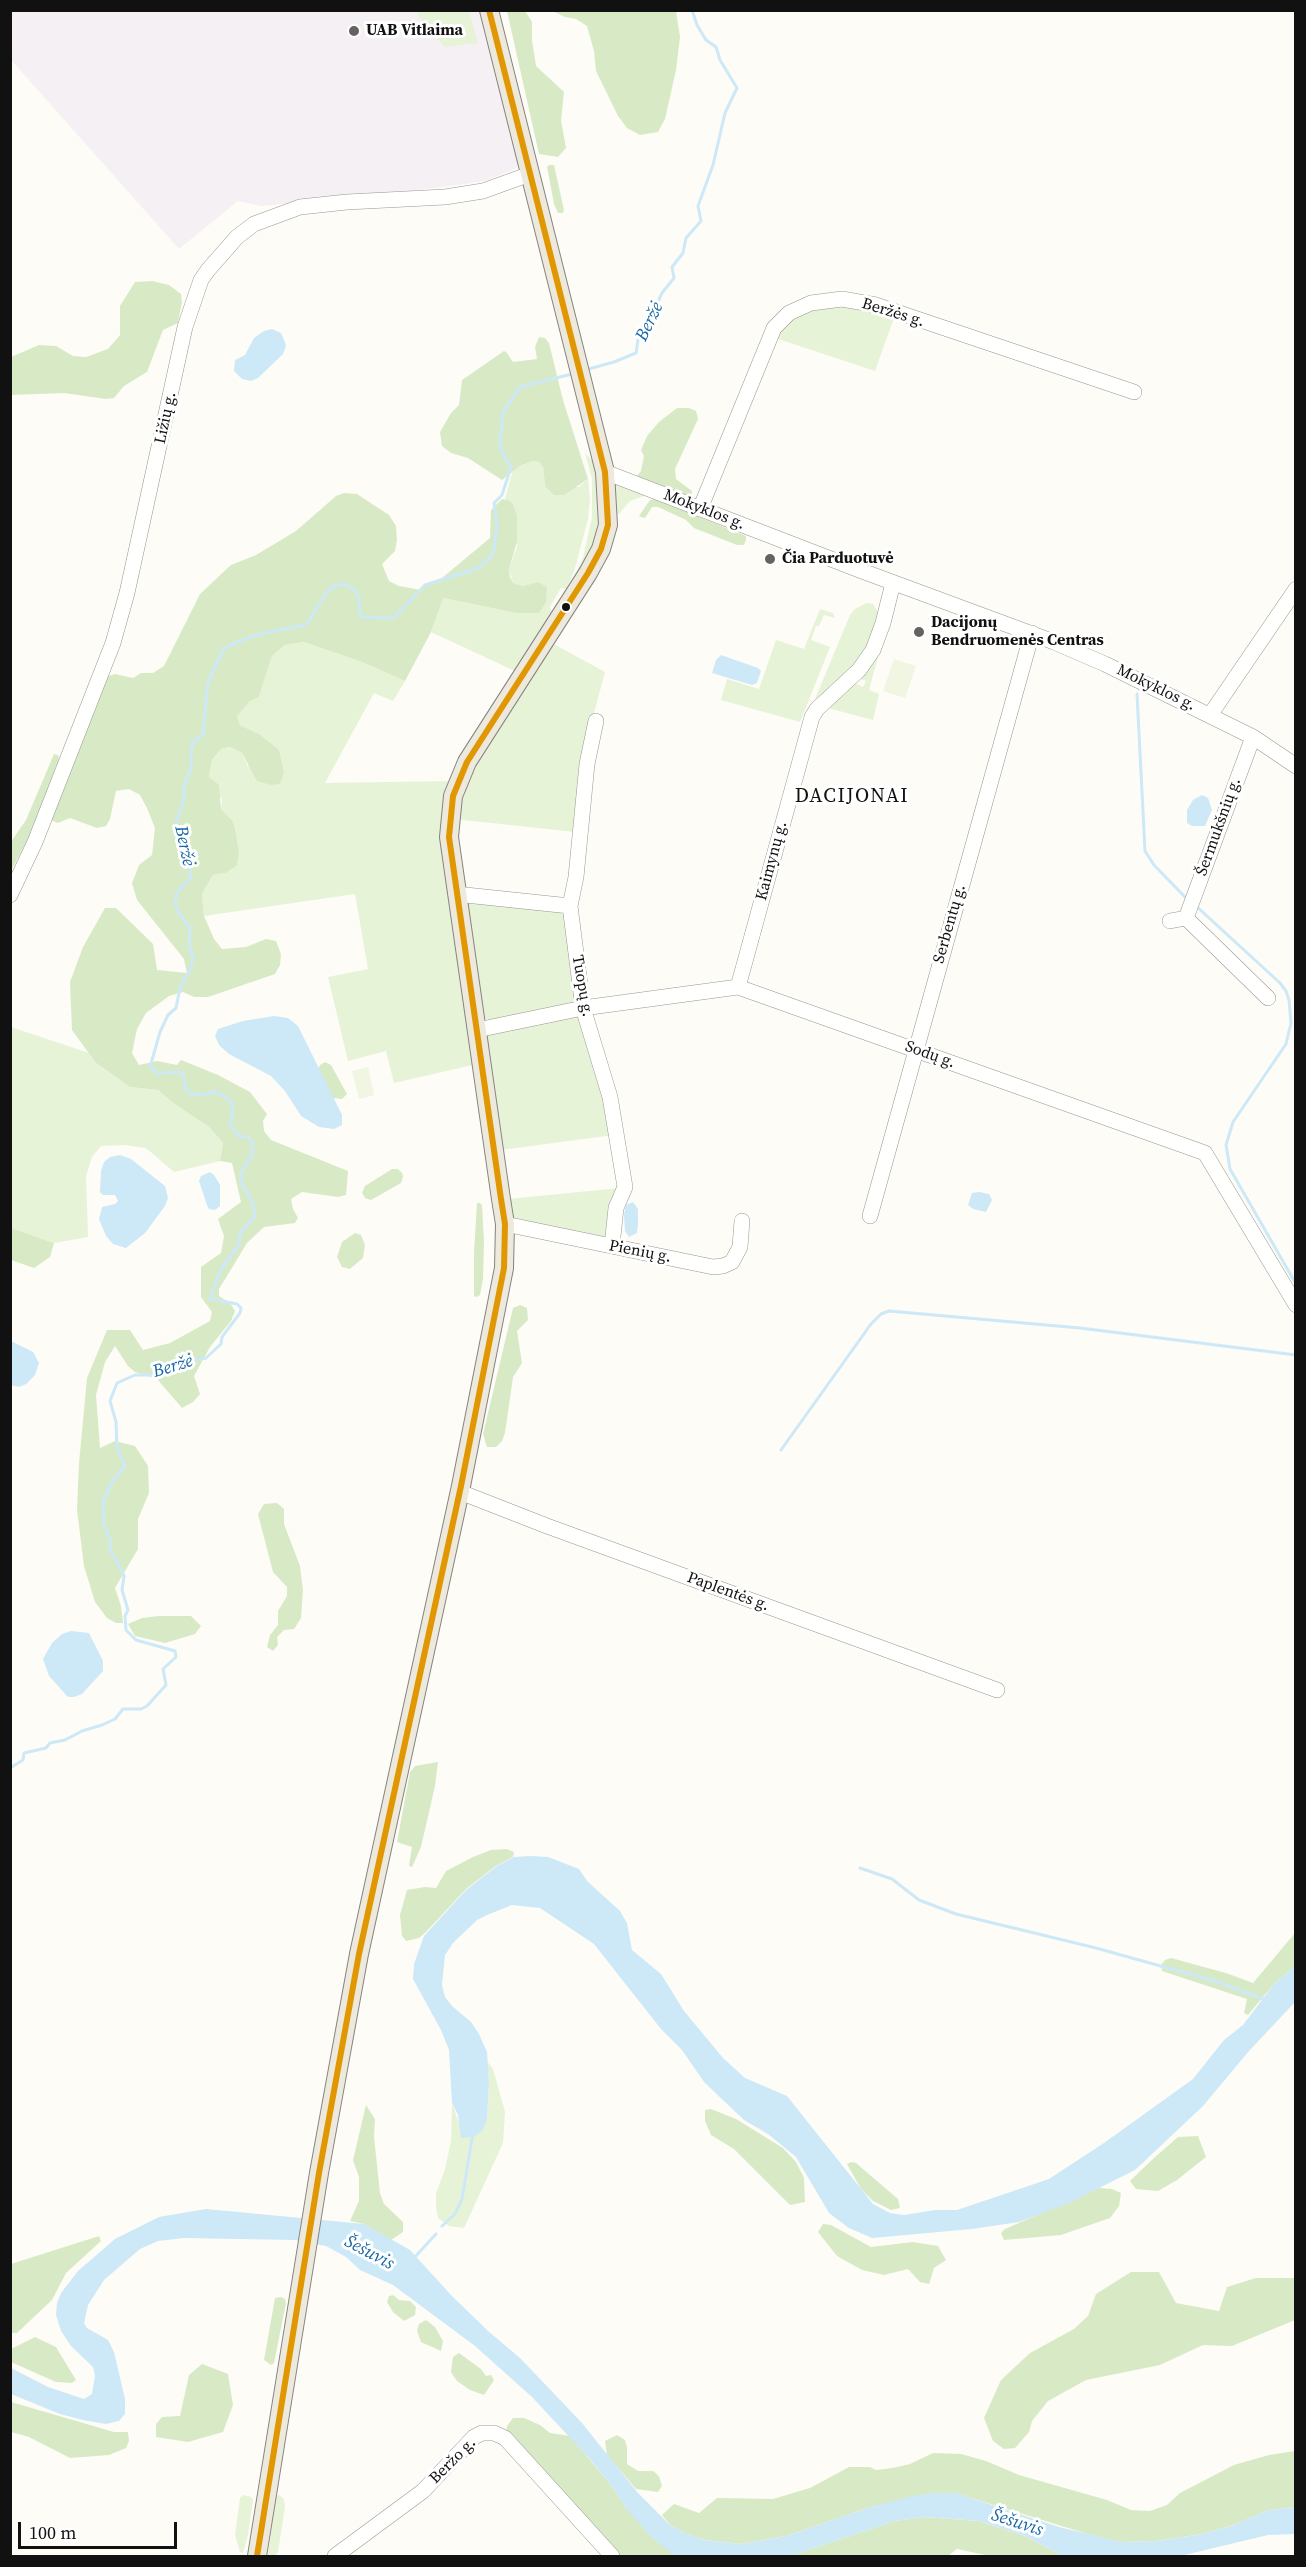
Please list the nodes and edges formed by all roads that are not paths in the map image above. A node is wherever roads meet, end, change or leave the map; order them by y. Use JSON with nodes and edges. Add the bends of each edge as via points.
{"nodes":[{"id":1,"x":489,"y":10,"type":"edge"},
{"id":2,"x":530,"y":174,"type":"junction"},
{"id":3,"x":1134,"y":392,"type":"dead end"},
{"id":4,"x":605,"y":472,"type":"junction"},
{"id":5,"x":700,"y":509,"type":"junction"},
{"id":6,"x":893,"y":583,"type":"junction"},
{"id":7,"x":1296,"y":589,"type":"edge"},
{"id":8,"x":1032,"y":633,"type":"junction"},
{"id":9,"x":1210,"y":715,"type":"junction"},
{"id":10,"x":596,"y":721,"type":"dead end"},
{"id":11,"x":1253,"y":737,"type":"junction"},
{"id":12,"x":1296,"y":766,"type":"edge"},
{"id":13,"x":456,"y":894,"type":"junction"},
{"id":14,"x":10,"y":895,"type":"edge"},
{"id":15,"x":570,"y":906,"type":"junction"},
{"id":16,"x":1186,"y":918,"type":"junction"},
{"id":17,"x":1170,"y":921,"type":"dead end"},
{"id":18,"x":738,"y":987,"type":"junction"},
{"id":19,"x":1268,"y":998,"type":"dead end"},
{"id":20,"x":583,"y":1008,"type":"junction"},
{"id":21,"x":477,"y":1029,"type":"junction"},
{"id":22,"x":915,"y":1050,"type":"junction"},
{"id":23,"x":870,"y":1216,"type":"dead end"},
{"id":24,"x":742,"y":1221,"type":"dead end"},
{"id":25,"x":505,"y":1224,"type":"junction"},
{"id":26,"x":612,"y":1246,"type":"junction"},
{"id":27,"x":1296,"y":1305,"type":"edge"},
{"id":28,"x":460,"y":1492,"type":"junction"},
{"id":29,"x":997,"y":1690,"type":"dead end"},
{"id":30,"x":257,"y":2556,"type":"edge"},
{"id":31,"x":335,"y":2556,"type":"edge"},
{"id":32,"x":612,"y":2556,"type":"edge"}],
"edges":[{"from":1,"to":2,"type":"main road"},
{"from":2,"to":4,"type":"main road"},
{"from":2,"to":14,"type":"street","name":"Ližių g.","via":[[483,190],[445,197],[300,207],[254,224],[208,270],[184,327],[113,643],[35,842]]},
{"from":3,"to":5,"type":"street","name":"Beržės g.","via":[[876,305],[842,299],[811,303],[789,313],[774,328]]},
{"from":4,"to":5,"type":"street","name":"Mokyklos g."},
{"from":4,"to":13,"type":"main road","via":[[608,525],[601,549],[467,762],[453,796],[449,837]]},
{"from":5,"to":6,"type":"street","name":"Mokyklos g."},
{"from":6,"to":8,"type":"street","name":"Mokyklos g."},
{"from":6,"to":18,"type":"street","name":"Kaimynų g.","via":[[873,650],[859,670],[812,717]]},
{"from":7,"to":9,"type":"street"},
{"from":8,"to":9,"type":"street","name":"Mokyklos g."},
{"from":8,"to":22,"type":"street","name":"Serbentų g."},
{"from":9,"to":11,"type":"street","name":"Mokyklos g."},
{"from":10,"to":15,"type":"street","name":"Tuopų g.","via":[[586,764]]},
{"from":11,"to":12,"type":"street","name":"Mokyklos g."},
{"from":11,"to":16,"type":"street","name":"Šermukšnių g."},
{"from":13,"to":15,"type":"street"},
{"from":13,"to":21,"type":"main road"},
{"from":15,"to":20,"type":"street","name":"Tuopų g."},
{"from":16,"to":17,"type":"street"},
{"from":16,"to":19,"type":"street"},
{"from":18,"to":20,"type":"street","name":"Sodų g."},
{"from":18,"to":22,"type":"street","name":"Sodų g."},
{"from":20,"to":21,"type":"street","name":"Sodų g."},
{"from":20,"to":26,"type":"street","name":"Tuopų g.","via":[[610,1097],[625,1187],[616,1208]]},
{"from":21,"to":25,"type":"main road"},
{"from":22,"to":23,"type":"street","name":"Serbentų g."},
{"from":22,"to":27,"type":"street","name":"Sodų g.","via":[[1205,1153]]},
{"from":24,"to":26,"type":"street","name":"Pienių g.","via":[[740,1247],[732,1262],[723,1266]]},
{"from":25,"to":26,"type":"street","name":"Pienių g."},
{"from":25,"to":28,"type":"main road","via":[[500,1299]]},
{"from":28,"to":29,"type":"street","name":"Paplentės g."},
{"from":28,"to":30,"type":"main road","via":[[359,1954]]},
{"from":31,"to":32,"type":"street","name":"Beržo g.","via":[[423,2491],[474,2437],[494,2433],[505,2438]]}]}
